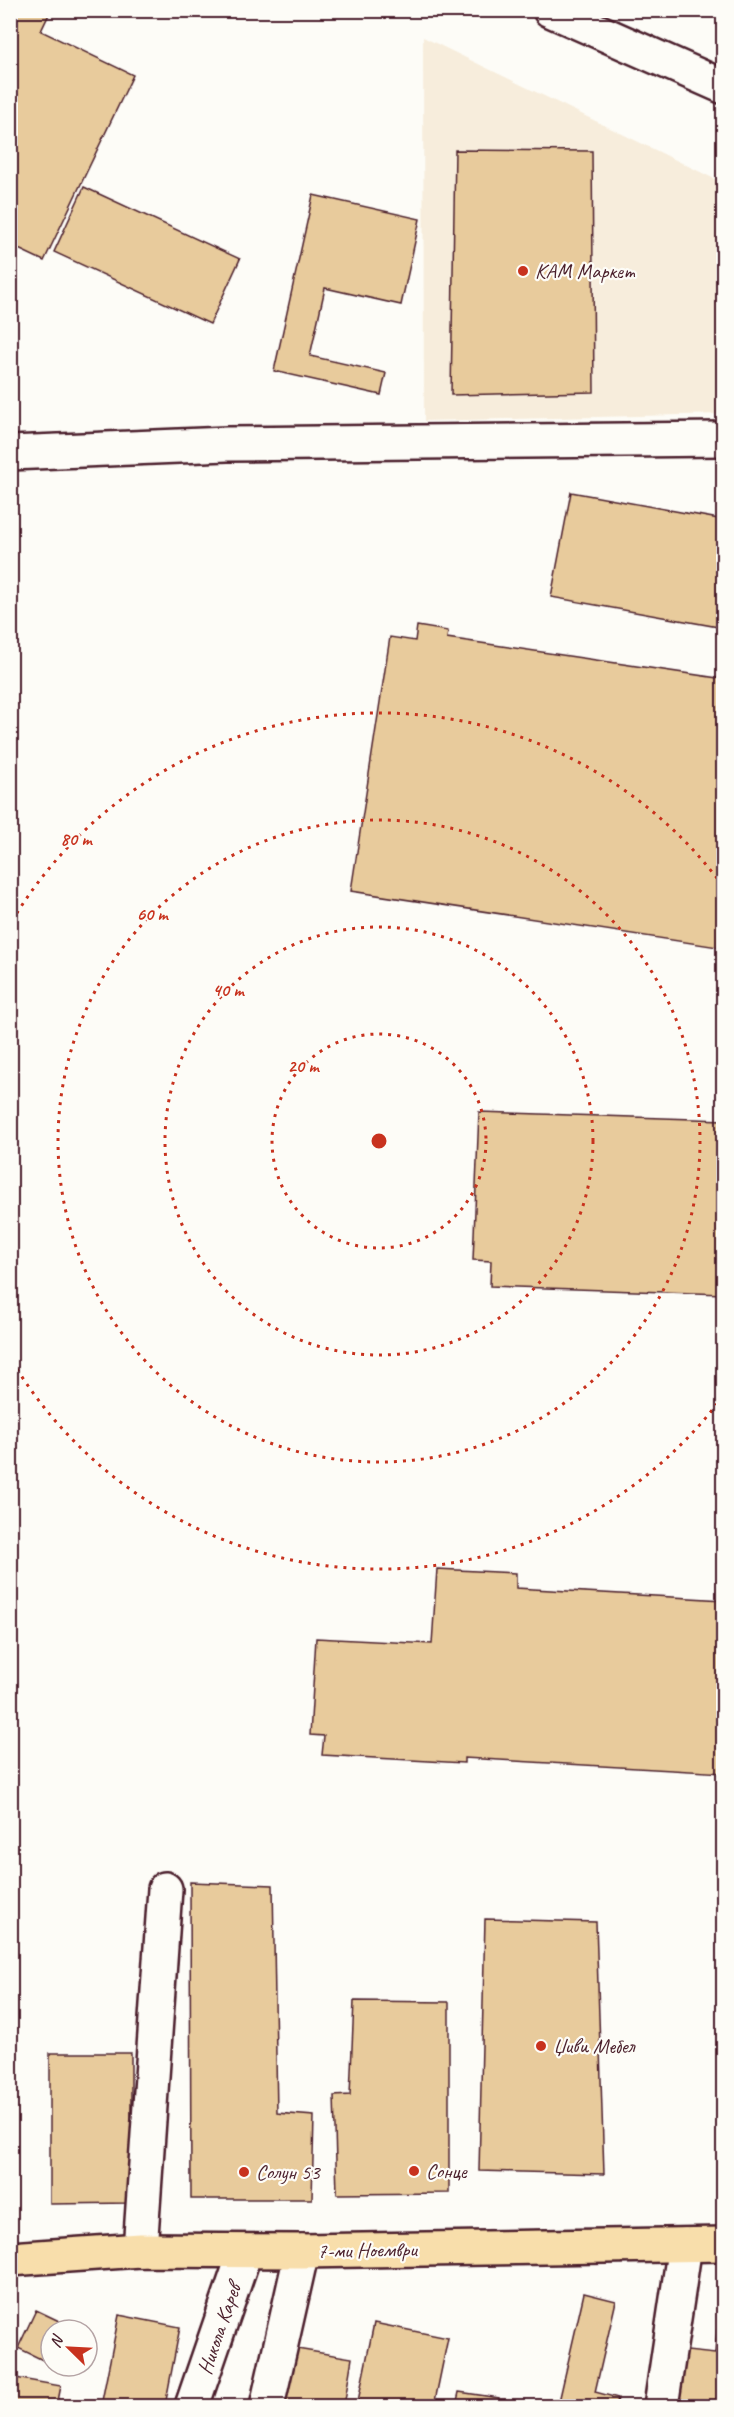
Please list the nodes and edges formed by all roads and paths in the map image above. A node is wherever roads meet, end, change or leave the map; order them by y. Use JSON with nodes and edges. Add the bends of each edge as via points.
{"nodes":[{"id":1,"x":550,"y":10,"type":"edge"},
{"id":2,"x":723,"y":87,"type":"edge"},
{"id":3,"x":723,"y":439,"type":"edge"},
{"id":4,"x":10,"y":453,"type":"edge"},
{"id":5,"x":165,"y":1889,"type":"dead end"},
{"id":6,"x":723,"y":2244,"type":"edge"},
{"id":7,"x":685,"y":2245,"type":"junction"},
{"id":8,"x":140,"y":2250,"type":"junction"},
{"id":9,"x":302,"y":2251,"type":"junction"},
{"id":10,"x":245,"y":2252,"type":"junction"},
{"id":11,"x":10,"y":2259,"type":"edge"},
{"id":12,"x":192,"y":2406,"type":"edge"},
{"id":13,"x":267,"y":2406,"type":"edge"},
{"id":14,"x":661,"y":2406,"type":"edge"}],
"edges":[{"from":1,"to":2,"type":"street"},
{"from":3,"to":4,"type":"street","via":[[227,444]]},
{"from":5,"to":8,"type":"street"},
{"from":6,"to":7,"type":"main road","name":"7-ми Ноември"},
{"from":7,"to":9,"type":"main road","name":"7-ми Ноември"},
{"from":7,"to":14,"type":"street"},
{"from":8,"to":10,"type":"main road","name":"7-ми Ноември"},
{"from":8,"to":11,"type":"main road","name":"7-ми Ноември"},
{"from":9,"to":10,"type":"main road","name":"7-ми Ноември"},
{"from":9,"to":13,"type":"street"},
{"from":10,"to":12,"type":"street","name":"Никола Карев"}]}
